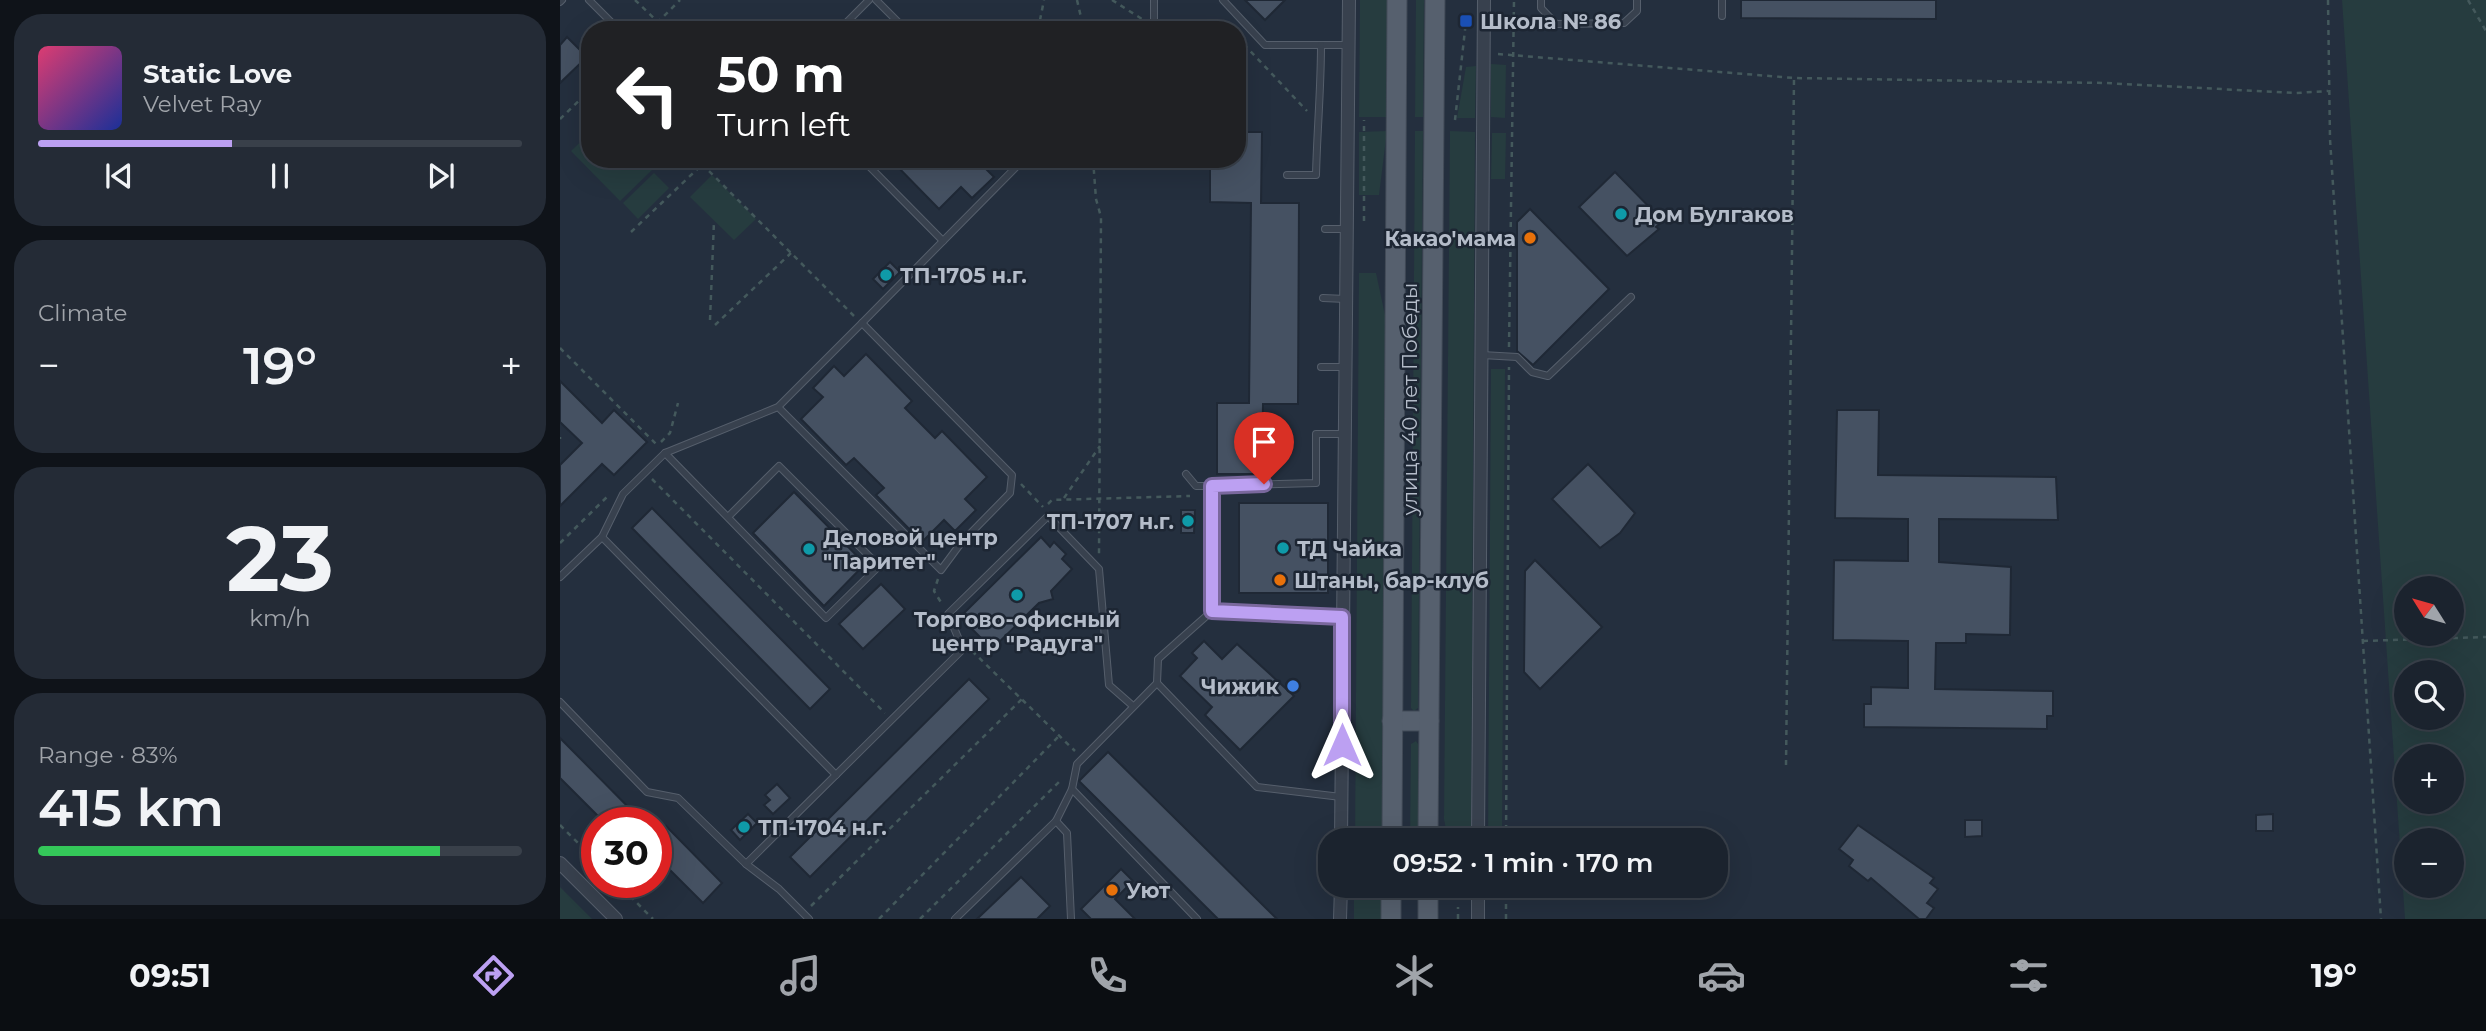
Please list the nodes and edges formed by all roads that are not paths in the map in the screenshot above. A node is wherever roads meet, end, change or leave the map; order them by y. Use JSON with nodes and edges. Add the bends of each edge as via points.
{"nodes":[{"id":1,"x":589,"y":0,"type":"edge"},
{"id":2,"x":869,"y":0,"type":"edge"},
{"id":3,"x":876,"y":0,"type":"edge"},
{"id":4,"x":1154,"y":0,"type":"edge"},
{"id":5,"x":1223,"y":0,"type":"edge"},
{"id":6,"x":1349,"y":0,"type":"edge"},
{"id":7,"x":1397,"y":0,"type":"edge"},
{"id":8,"x":1435,"y":0,"type":"edge"},
{"id":9,"x":1485,"y":0,"type":"edge"},
{"id":10,"x":1541,"y":0,"type":"edge"},
{"id":11,"x":1637,"y":0,"type":"edge"},
{"id":12,"x":1723,"y":0,"type":"edge"},
{"id":13,"x":1722,"y":16,"type":"dead end"},
{"id":14,"x":611,"y":21,"type":"edge"},
{"id":15,"x":848,"y":21,"type":"edge"},
{"id":16,"x":897,"y":21,"type":"edge"},
{"id":17,"x":1154,"y":21,"type":"edge"},
{"id":18,"x":1243,"y":21,"type":"edge"},
{"id":19,"x":1246,"y":25,"type":"edge"},
{"id":20,"x":1321,"y":45,"type":"junction"},
{"id":21,"x":1348,"y":45,"type":"junction"},
{"id":22,"x":871,"y":168,"type":"edge"},
{"id":23,"x":1015,"y":168,"type":"edge"},
{"id":24,"x":1287,"y":175,"type":"dead end"},
{"id":25,"x":1325,"y":229,"type":"dead end"},
{"id":26,"x":1347,"y":229,"type":"junction"},
{"id":27,"x":943,"y":241,"type":"junction"},
{"id":28,"x":1631,"y":297,"type":"dead end"},
{"id":29,"x":1323,"y":298,"type":"dead end"},
{"id":30,"x":1346,"y":299,"type":"junction"},
{"id":31,"x":862,"y":323,"type":"junction"},
{"id":32,"x":1482,"y":355,"type":"junction"},
{"id":33,"x":1321,"y":367,"type":"dead end"},
{"id":34,"x":1345,"y":367,"type":"junction"},
{"id":35,"x":778,"y":407,"type":"junction"},
{"id":36,"x":1345,"y":434,"type":"junction"},
{"id":37,"x":665,"y":453,"type":"junction"},
{"id":38,"x":1186,"y":474,"type":"dead end"},
{"id":39,"x":1212,"y":486,"type":"junction"},
{"id":40,"x":729,"y":516,"type":"junction"},
{"id":41,"x":603,"y":537,"type":"junction"},
{"id":42,"x":560,"y":578,"type":"edge"},
{"id":43,"x":1212,"y":611,"type":"junction"},
{"id":44,"x":1342,"y":617,"type":"junction"},
{"id":45,"x":1157,"y":683,"type":"junction"},
{"id":46,"x":560,"y":702,"type":"edge"},
{"id":47,"x":1133,"y":706,"type":"junction"},
{"id":48,"x":1392,"y":721,"type":"junction"},
{"id":49,"x":1429,"y":721,"type":"junction"},
{"id":50,"x":836,"y":775,"type":"junction"},
{"id":51,"x":1072,"y":789,"type":"junction"},
{"id":52,"x":1341,"y":797,"type":"junction"},
{"id":53,"x":1056,"y":821,"type":"junction"},
{"id":54,"x":1341,"y":828,"type":"edge"},
{"id":55,"x":1392,"y":828,"type":"edge"},
{"id":56,"x":1428,"y":828,"type":"edge"},
{"id":57,"x":1478,"y":828,"type":"edge"},
{"id":58,"x":560,"y":863,"type":"edge"},
{"id":59,"x":746,"y":864,"type":"junction"},
{"id":60,"x":1340,"y":898,"type":"edge"},
{"id":61,"x":1391,"y":898,"type":"edge"},
{"id":62,"x":1428,"y":898,"type":"edge"},
{"id":63,"x":1478,"y":898,"type":"edge"},
{"id":64,"x":806,"y":916,"type":"edge"},
{"id":65,"x":616,"y":919,"type":"edge"},
{"id":66,"x":955,"y":919,"type":"edge"},
{"id":67,"x":1071,"y":919,"type":"edge"},
{"id":68,"x":1197,"y":919,"type":"edge"},
{"id":69,"x":1340,"y":919,"type":"edge"},
{"id":70,"x":1391,"y":919,"type":"edge"},
{"id":71,"x":1428,"y":919,"type":"edge"},
{"id":72,"x":1478,"y":919,"type":"edge"}],
"edges":[{"from":1,"to":14,"type":"lane"},
{"from":2,"to":15,"type":"lane"},
{"from":3,"to":16,"type":"lane"},
{"from":4,"to":17,"type":"lane"},
{"from":5,"to":18,"type":"lane"},
{"from":6,"to":21,"type":"street"},
{"from":7,"to":48,"type":"main road","name":"улица 40 лет Победы"},
{"from":8,"to":49,"type":"main road","name":"улица 40 лет Победы"},
{"from":9,"to":32,"type":"street"},
{"from":10,"to":11,"type":"lane","via":[[1541,8],[1556,24],[1569,24],[1624,23],[1637,11]]},
{"from":12,"to":13,"type":"lane"},
{"from":19,"to":20,"type":"lane","via":[[1265,45]]},
{"from":20,"to":21,"type":"lane"},
{"from":20,"to":24,"type":"lane","via":[[1316,176]]},
{"from":21,"to":26,"type":"street"},
{"from":22,"to":27,"type":"lane"},
{"from":23,"to":27,"type":"lane"},
{"from":25,"to":26,"type":"lane"},
{"from":26,"to":30,"type":"street"},
{"from":27,"to":31,"type":"lane"},
{"from":28,"to":32,"type":"lane","via":[[1548,376],[1532,372],[1517,358]]},
{"from":29,"to":30,"type":"lane"},
{"from":30,"to":34,"type":"street"},
{"from":31,"to":35,"type":"lane"},
{"from":31,"to":35,"type":"lane","via":[[1012,475],[1010,493],[941,570]]},
{"from":32,"to":57,"type":"street"},
{"from":33,"to":34,"type":"lane"},
{"from":34,"to":36,"type":"street"},
{"from":35,"to":37,"type":"lane"},
{"from":36,"to":39,"type":"lane","via":[[1316,434],[1316,482]]},
{"from":36,"to":44,"type":"street"},
{"from":37,"to":40,"type":"lane"},
{"from":37,"to":41,"type":"lane","via":[[623,494]]},
{"from":38,"to":39,"type":"lane","via":[[1196,486]]},
{"from":39,"to":43,"type":"lane"},
{"from":40,"to":40,"type":"lane","via":[[726,519],[826,618],[879,566],[779,466]]},
{"from":41,"to":42,"type":"lane"},
{"from":41,"to":50,"type":"lane"},
{"from":43,"to":44,"type":"lane"},
{"from":43,"to":45,"type":"lane","via":[[1158,659]]},
{"from":44,"to":52,"type":"street"},
{"from":45,"to":47,"type":"lane"},
{"from":45,"to":52,"type":"lane","via":[[1257,787]]},
{"from":46,"to":59,"type":"lane","via":[[647,792],[678,798]]},
{"from":47,"to":50,"type":"lane","via":[[1109,685],[1099,569],[1048,516],[948,614],[962,649]]},
{"from":47,"to":51,"type":"lane","via":[[1079,761]]},
{"from":48,"to":49,"type":"main road"},
{"from":48,"to":55,"type":"main road","name":"улица 40 лет Победы"},
{"from":49,"to":56,"type":"main road","name":"улица 40 лет Победы"},
{"from":50,"to":59,"type":"lane"},
{"from":51,"to":53,"type":"lane"},
{"from":51,"to":68,"type":"lane"},
{"from":52,"to":54,"type":"street"},
{"from":53,"to":66,"type":"lane"},
{"from":53,"to":67,"type":"lane","via":[[1067,833]]},
{"from":58,"to":65,"type":"street"},
{"from":59,"to":64,"type":"lane"},
{"from":60,"to":69,"type":"street"},
{"from":61,"to":70,"type":"main road"},
{"from":62,"to":71,"type":"main road"},
{"from":63,"to":72,"type":"street"}]}
